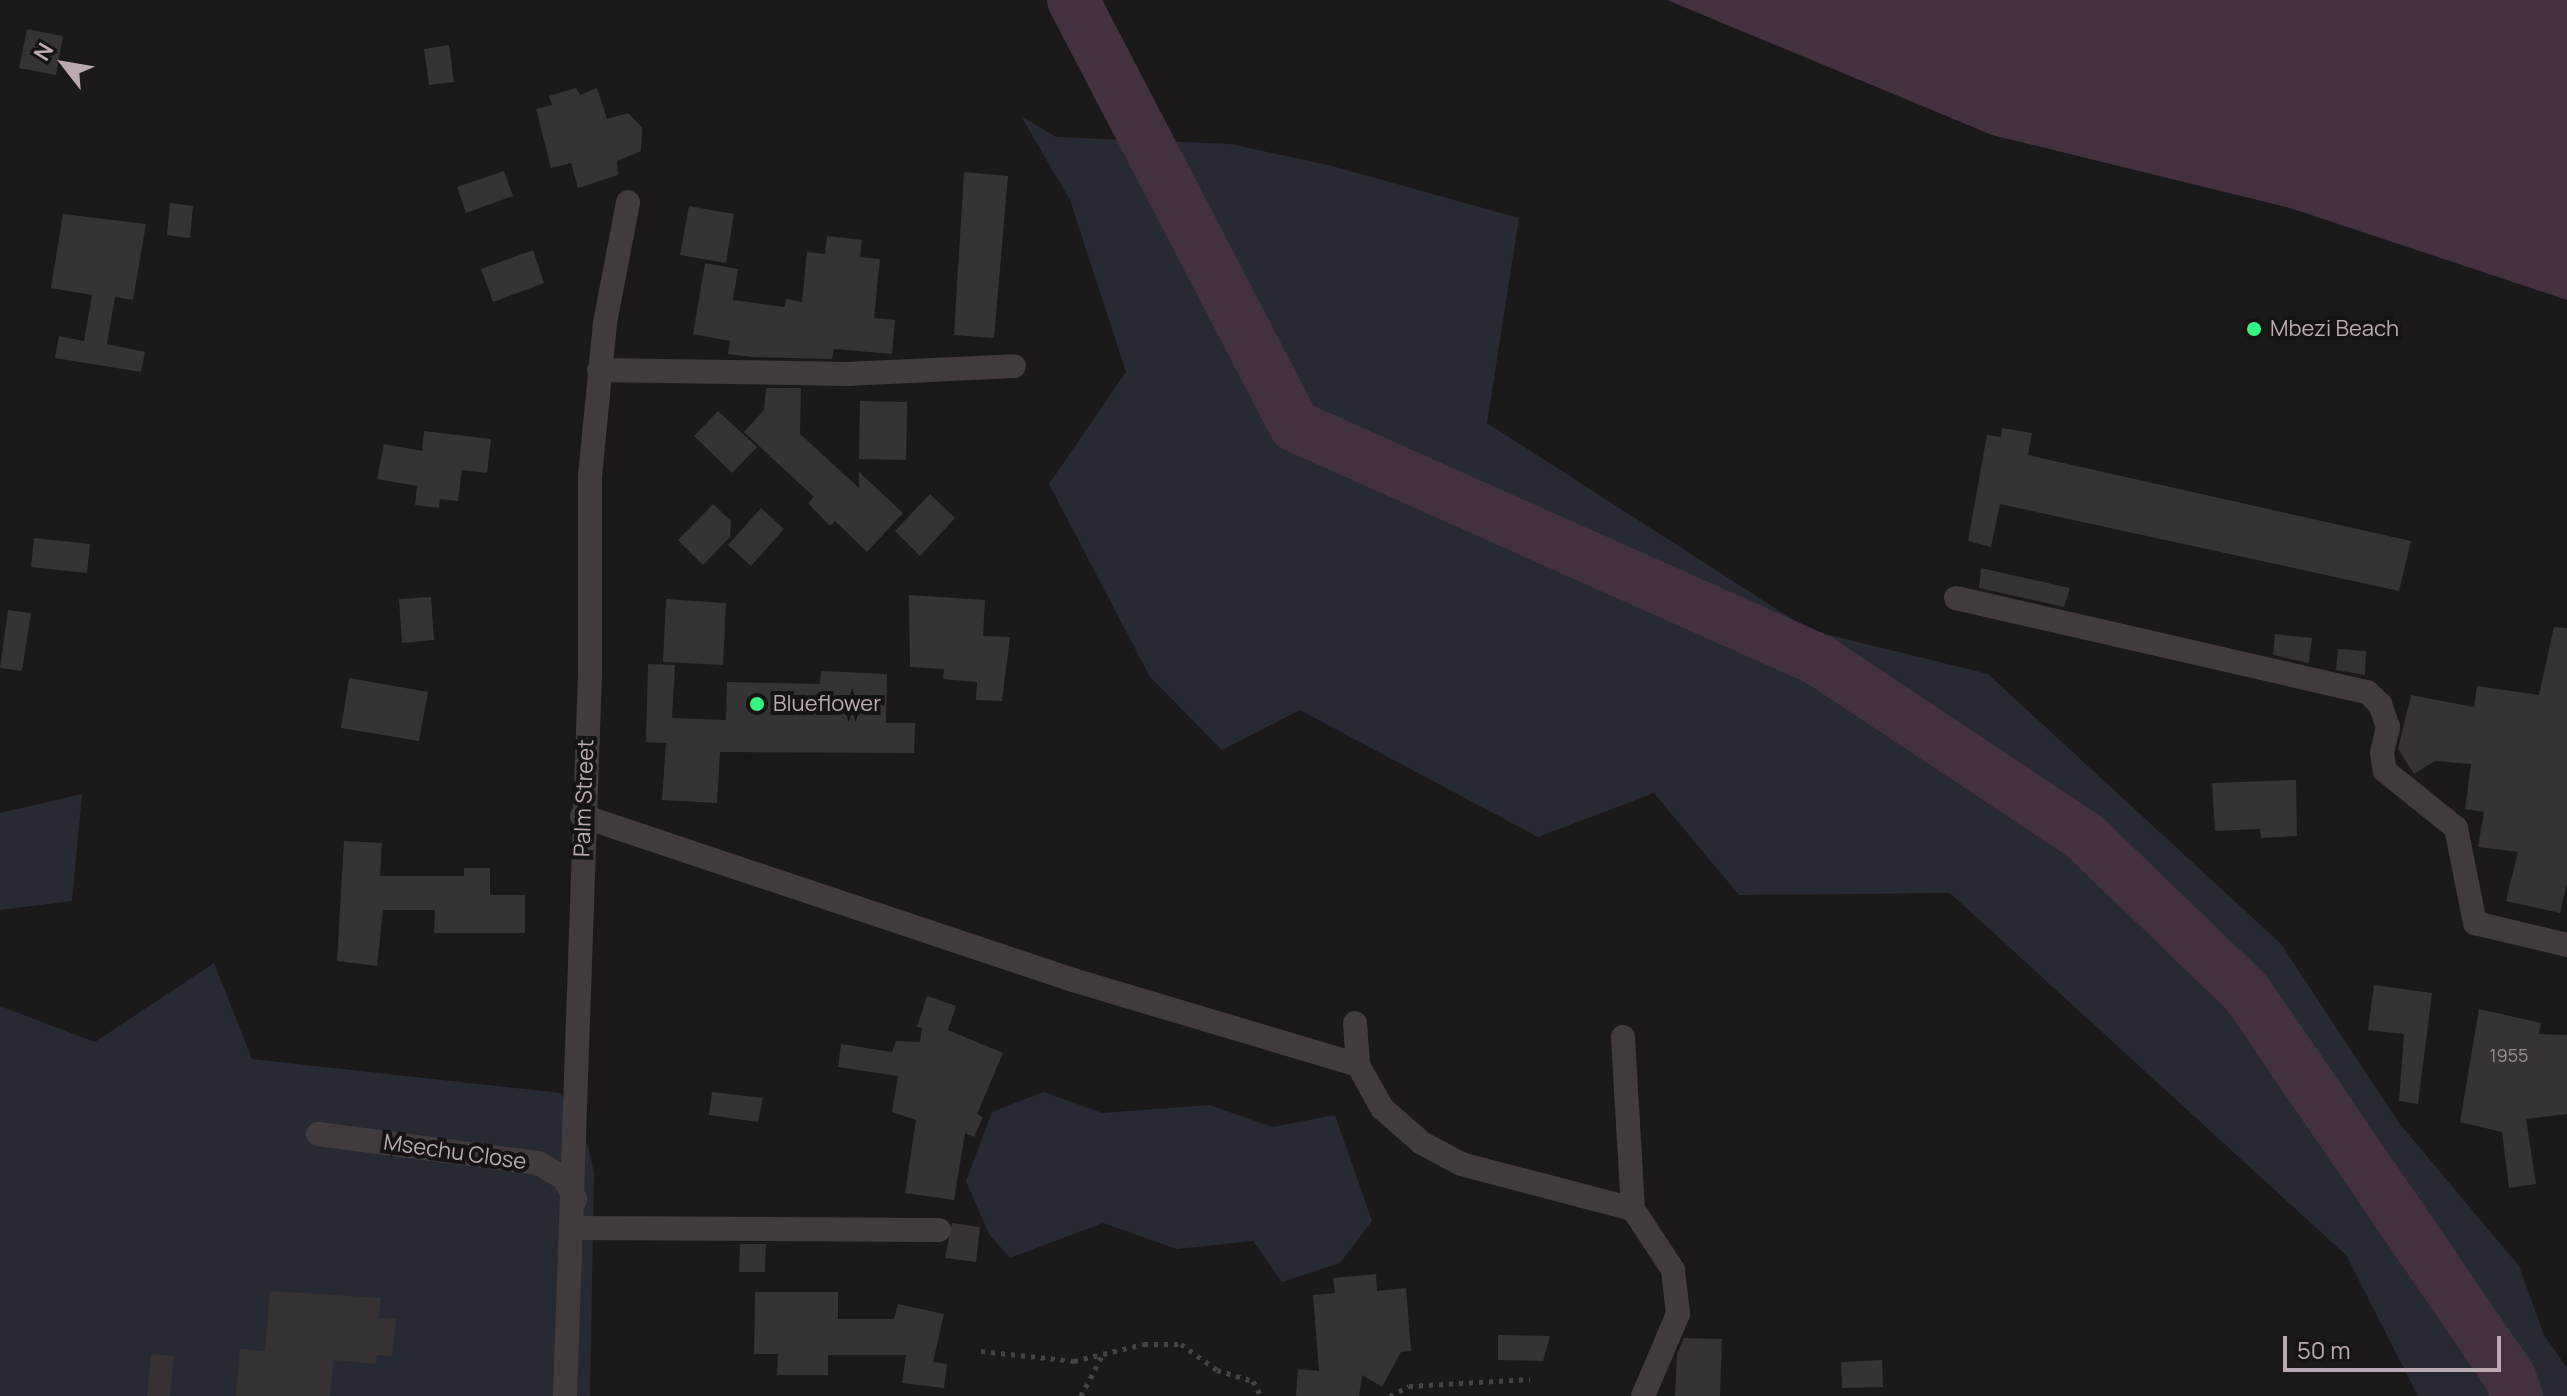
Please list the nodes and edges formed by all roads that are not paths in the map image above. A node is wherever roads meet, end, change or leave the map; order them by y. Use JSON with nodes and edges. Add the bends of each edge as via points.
{"nodes":[{"id":1,"x":628,"y":202,"type":"dead end"},
{"id":2,"x":1014,"y":366,"type":"dead end"},
{"id":3,"x":599,"y":370,"type":"junction"},
{"id":4,"x":1956,"y":598,"type":"dead end"},
{"id":5,"x":582,"y":816,"type":"junction"},
{"id":6,"x":2567,"y":945,"type":"edge"},
{"id":7,"x":1355,"y":1023,"type":"dead end"},
{"id":8,"x":1623,"y":1037,"type":"dead end"},
{"id":9,"x":1358,"y":1065,"type":"junction"},
{"id":10,"x":318,"y":1134,"type":"dead end"},
{"id":11,"x":575,"y":1199,"type":"junction"},
{"id":12,"x":1633,"y":1209,"type":"junction"},
{"id":13,"x":572,"y":1228,"type":"junction"},
{"id":14,"x":939,"y":1230,"type":"dead end"},
{"id":15,"x":565,"y":1396,"type":"edge"},
{"id":16,"x":1643,"y":1396,"type":"edge"}],
"edges":[{"from":1,"to":3,"type":"street","name":"Palm Street"},
{"from":2,"to":3,"type":"street","via":[[847,374]]},
{"from":3,"to":5,"type":"street","name":"Palm Street","via":[[590,476],[590,674]]},
{"from":4,"to":6,"type":"street","via":[[2367,692],[2380,704],[2388,727],[2382,753],[2385,771],[2456,828],[2475,923]]},
{"from":5,"to":9,"type":"street","via":[[1059,975]]},
{"from":5,"to":11,"type":"street","name":"Palm Street"},
{"from":7,"to":9,"type":"street"},
{"from":8,"to":12,"type":"street"},
{"from":9,"to":12,"type":"street","via":[[1382,1108],[1422,1143],[1461,1164]]},
{"from":10,"to":11,"type":"street","name":"Msechu Close","via":[[538,1163],[564,1178]]},
{"from":11,"to":13,"type":"street","name":"Palm Street"},
{"from":12,"to":16,"type":"street","via":[[1673,1270],[1678,1314]]},
{"from":13,"to":14,"type":"street"},
{"from":13,"to":15,"type":"street","name":"Palm Street"}]}
